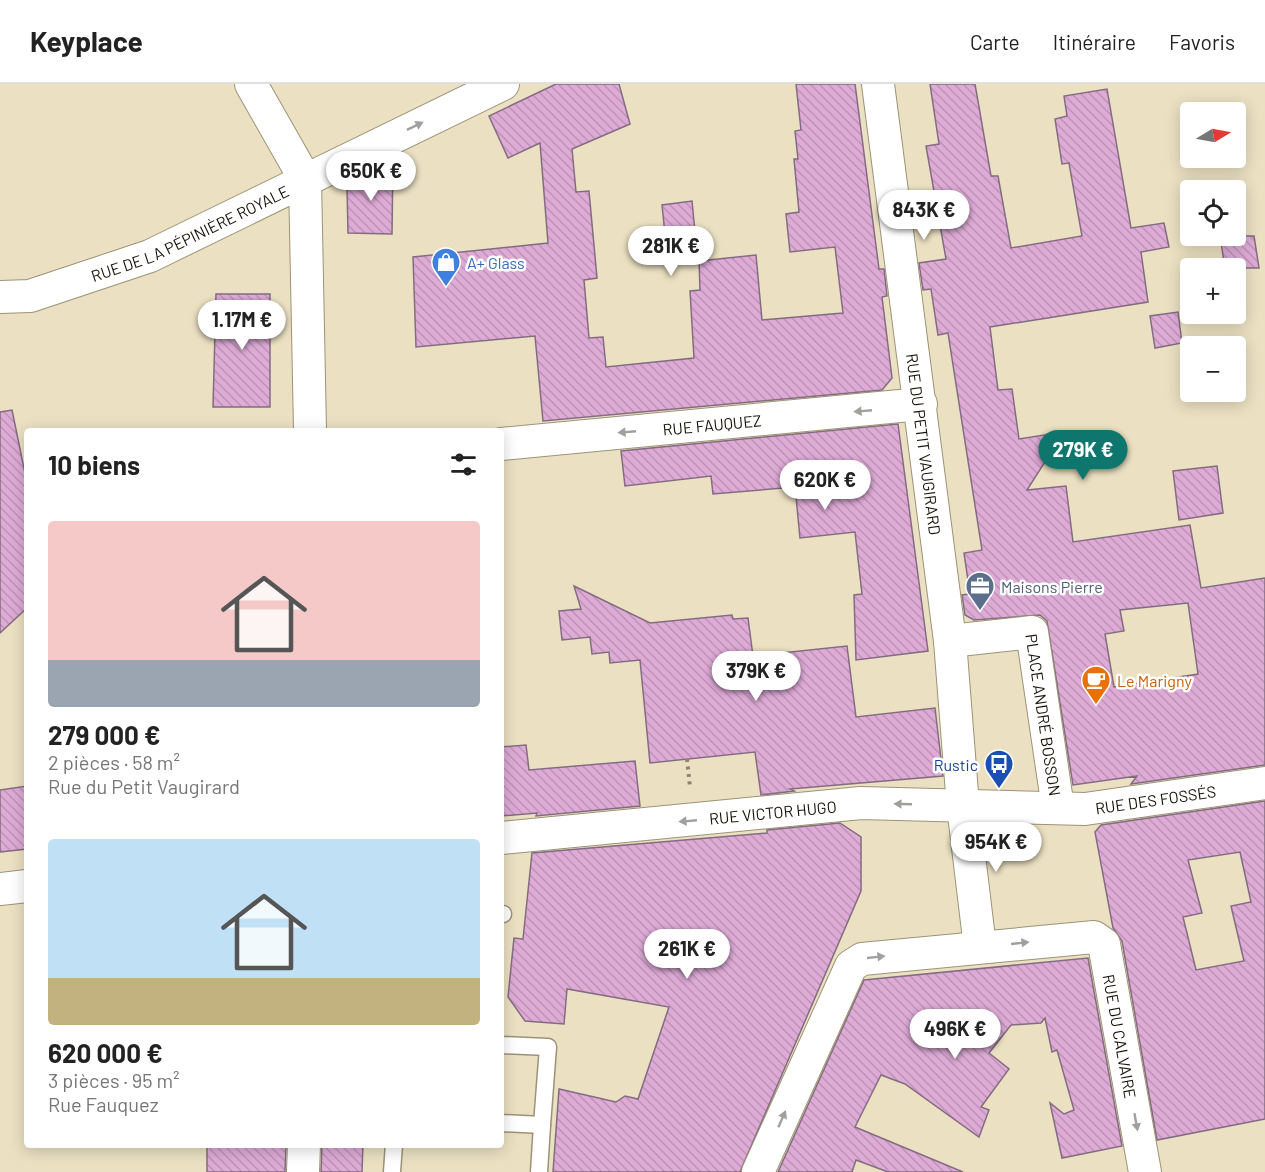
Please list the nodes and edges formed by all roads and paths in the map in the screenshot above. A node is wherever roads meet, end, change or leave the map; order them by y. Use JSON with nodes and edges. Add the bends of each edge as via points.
{"nodes":[{"id":1,"x":251,"y":84,"type":"edge"},
{"id":2,"x":503,"y":84,"type":"edge"},
{"id":3,"x":878,"y":84,"type":"edge"},
{"id":4,"x":305,"y":178,"type":"junction"},
{"id":5,"x":0,"y":297,"type":"edge"},
{"id":6,"x":921,"y":404,"type":"junction"},
{"id":7,"x":310,"y":428,"type":"edge"},
{"id":8,"x":504,"y":444,"type":"edge"},
{"id":9,"x":950,"y":641,"type":"junction"},
{"id":10,"x":687,"y":759,"type":"dead end"},
{"id":11,"x":689,"y":776,"type":"dead end"},
{"id":12,"x":1265,"y":783,"type":"edge"},
{"id":13,"x":963,"y":806,"type":"junction"},
{"id":14,"x":1052,"y":808,"type":"junction"},
{"id":15,"x":504,"y":838,"type":"edge"},
{"id":16,"x":24,"y":886,"type":"edge"},
{"id":17,"x":0,"y":889,"type":"edge"},
{"id":18,"x":980,"y":947,"type":"junction"},
{"id":19,"x":504,"y":1044,"type":"edge"},
{"id":20,"x":504,"y":1123,"type":"edge"},
{"id":21,"x":542,"y":1125,"type":"junction"},
{"id":22,"x":304,"y":1148,"type":"edge"},
{"id":23,"x":394,"y":1148,"type":"edge"},
{"id":24,"x":303,"y":1172,"type":"edge"},
{"id":25,"x":392,"y":1172,"type":"edge"},
{"id":26,"x":539,"y":1172,"type":"edge"},
{"id":27,"x":758,"y":1172,"type":"edge"},
{"id":28,"x":1145,"y":1172,"type":"edge"}],
"edges":[{"from":1,"to":4,"type":"street"},
{"from":4,"to":2,"type":"street","name":"RUE DE LA PÉPINIÈRE ROYALE","one_way":true},
{"from":3,"to":6,"type":"street","name":"RUE DU PETIT VAUGIRARD"},
{"from":4,"to":5,"type":"street","name":"RUE DE LA PÉPINIÈRE ROYALE","via":[[150,256],[30,296]]},
{"from":4,"to":7,"type":"street"},
{"from":6,"to":8,"type":"street","name":"RUE FAUQUEZ","one_way":true},
{"from":6,"to":9,"type":"street","name":"RUE DU PETIT VAUGIRARD"},
{"from":9,"to":13,"type":"street","name":"RUE DU PETIT VAUGIRARD"},
{"from":9,"to":14,"type":"street","name":"PLACE ANDRÉ BOSSON","via":[[1032,632]]},
{"from":10,"to":11,"type":"path"},
{"from":12,"to":14,"type":"street","name":"RUE DES FOSSÉS","via":[[1085,809]]},
{"from":13,"to":14,"type":"street","name":"RUE VICTOR HUGO"},
{"from":13,"to":15,"type":"street","name":"RUE VICTOR HUGO","one_way":true,"via":[[861,803]]},
{"from":13,"to":18,"type":"street","name":"RUE DU PETIT VAUGIRARD"},
{"from":16,"to":17,"type":"street"},
{"from":27,"to":18,"type":"street","name":"RUE DU CALVAIRE","one_way":true,"via":[[851,966],[862,959]]},
{"from":18,"to":28,"type":"street","name":"RUE DU CALVAIRE","one_way":true,"via":[[1094,937],[1104,944]]},
{"from":19,"to":21,"type":"lane","via":[[548,1047]]},
{"from":20,"to":21,"type":"lane"},
{"from":21,"to":26,"type":"lane"},
{"from":22,"to":24,"type":"street"},
{"from":23,"to":25,"type":"lane"}]}
